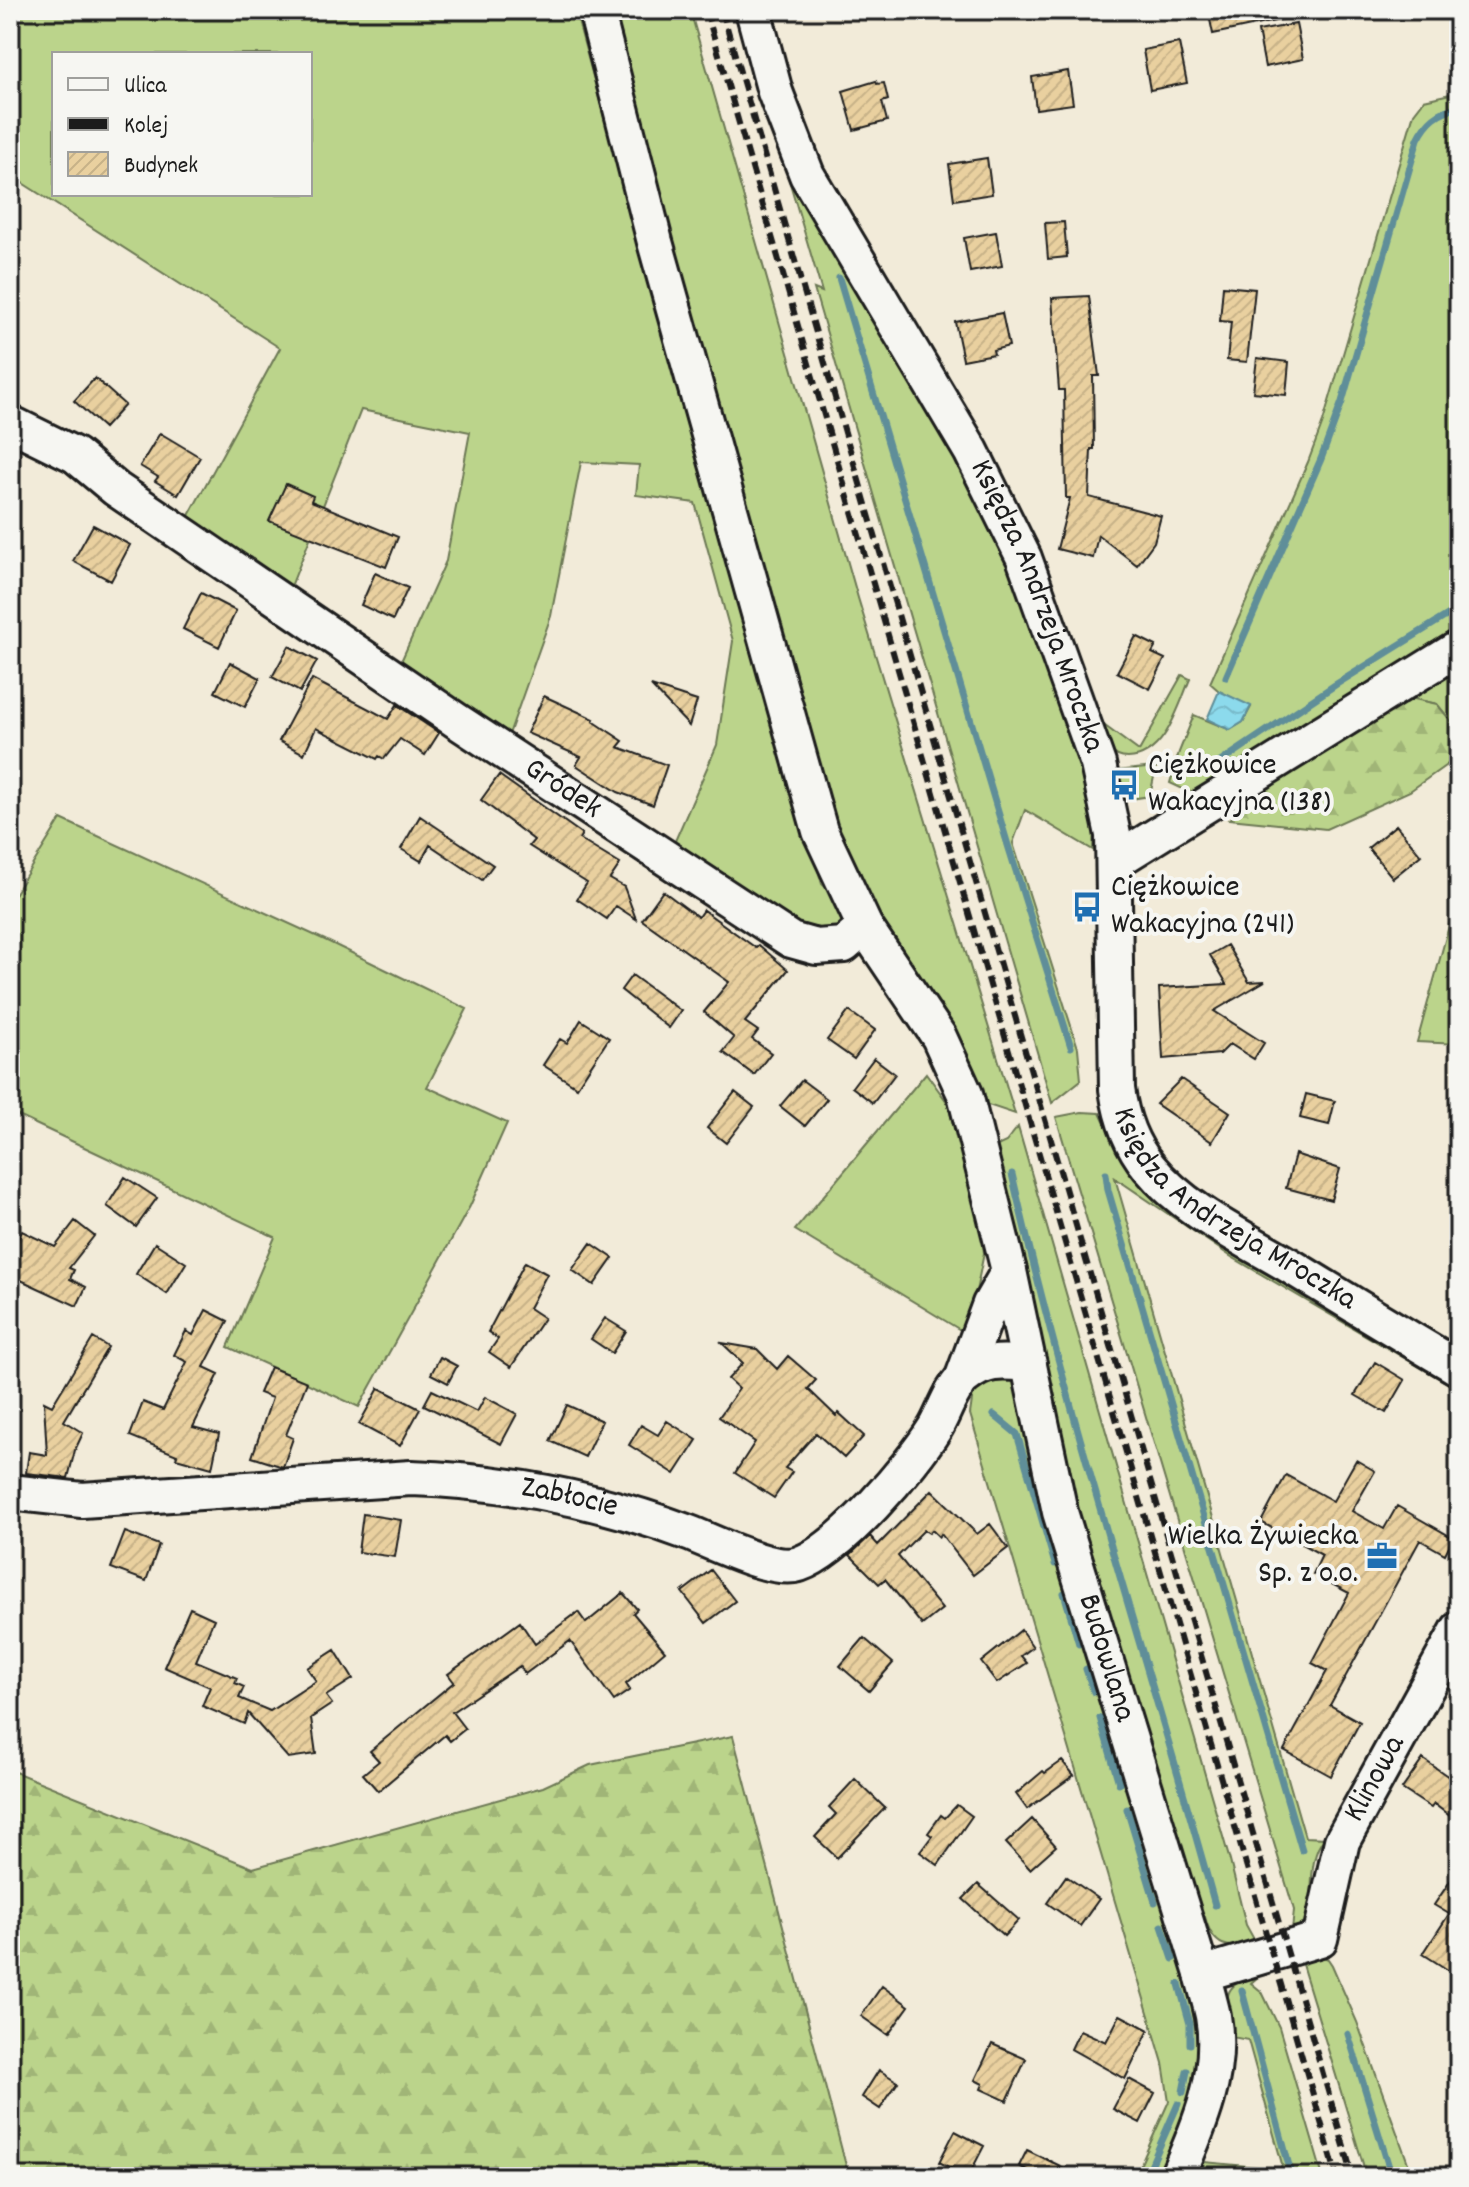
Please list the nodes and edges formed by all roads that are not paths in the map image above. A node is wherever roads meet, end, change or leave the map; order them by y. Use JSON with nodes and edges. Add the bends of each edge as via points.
{"nodes":[{"id":1,"x":596,"y":10,"type":"edge"},
{"id":2,"x":753,"y":10,"type":"edge"},
{"id":3,"x":10,"y":423,"type":"edge"},
{"id":4,"x":1459,"y":648,"type":"edge"},
{"id":5,"x":1114,"y":862,"type":"junction"},
{"id":6,"x":865,"y":927,"type":"junction"},
{"id":7,"x":1009,"y":1271,"type":"junction"},
{"id":8,"x":1029,"y":1364,"type":"junction"},
{"id":9,"x":1459,"y":1368,"type":"edge"},
{"id":10,"x":963,"y":1377,"type":"junction"},
{"id":11,"x":10,"y":1492,"type":"edge"},
{"id":12,"x":1459,"y":1629,"type":"edge"},
{"id":13,"x":1202,"y":1974,"type":"junction"},
{"id":14,"x":1177,"y":2177,"type":"edge"}],
"edges":[{"from":1,"to":6,"type":"street","via":[[655,242],[820,831]]},
{"from":2,"to":5,"type":"street","name":"Księdza Andrzeja Mroczka","via":[[775,92],[807,175],[971,451],[1024,558],[1098,764]]},
{"from":3,"to":6,"type":"street","name":"Gródek","via":[[75,455],[116,489],[443,712],[791,940],[816,947],[844,945]]},
{"from":4,"to":5,"type":"street"},
{"from":5,"to":9,"type":"street","name":"Księdza Andrzeja Mroczka","via":[[1117,1089],[1133,1144],[1166,1186],[1191,1205]]},
{"from":6,"to":7,"type":"street","name":"Budowlana","via":[[939,1037],[965,1094]]},
{"from":7,"to":8,"type":"street","name":"Budowlana"},
{"from":7,"to":10,"type":"street","name":"Zabłocie","via":[[990,1304]]},
{"from":8,"to":10,"type":"street","via":[[990,1361]]},
{"from":8,"to":13,"type":"street","name":"Budowlana","via":[[1060,1512]]},
{"from":10,"to":11,"type":"street","name":"Zabłocie","via":[[907,1466],[843,1536],[796,1565],[757,1559],[606,1506],[462,1479],[82,1500]]},
{"from":12,"to":13,"type":"street","name":"Klinowa","via":[[1342,1841],[1320,1939]]},
{"from":13,"to":14,"type":"street","name":"Budowlana","via":[[1214,2019],[1214,2065],[1205,2111]]}]}
